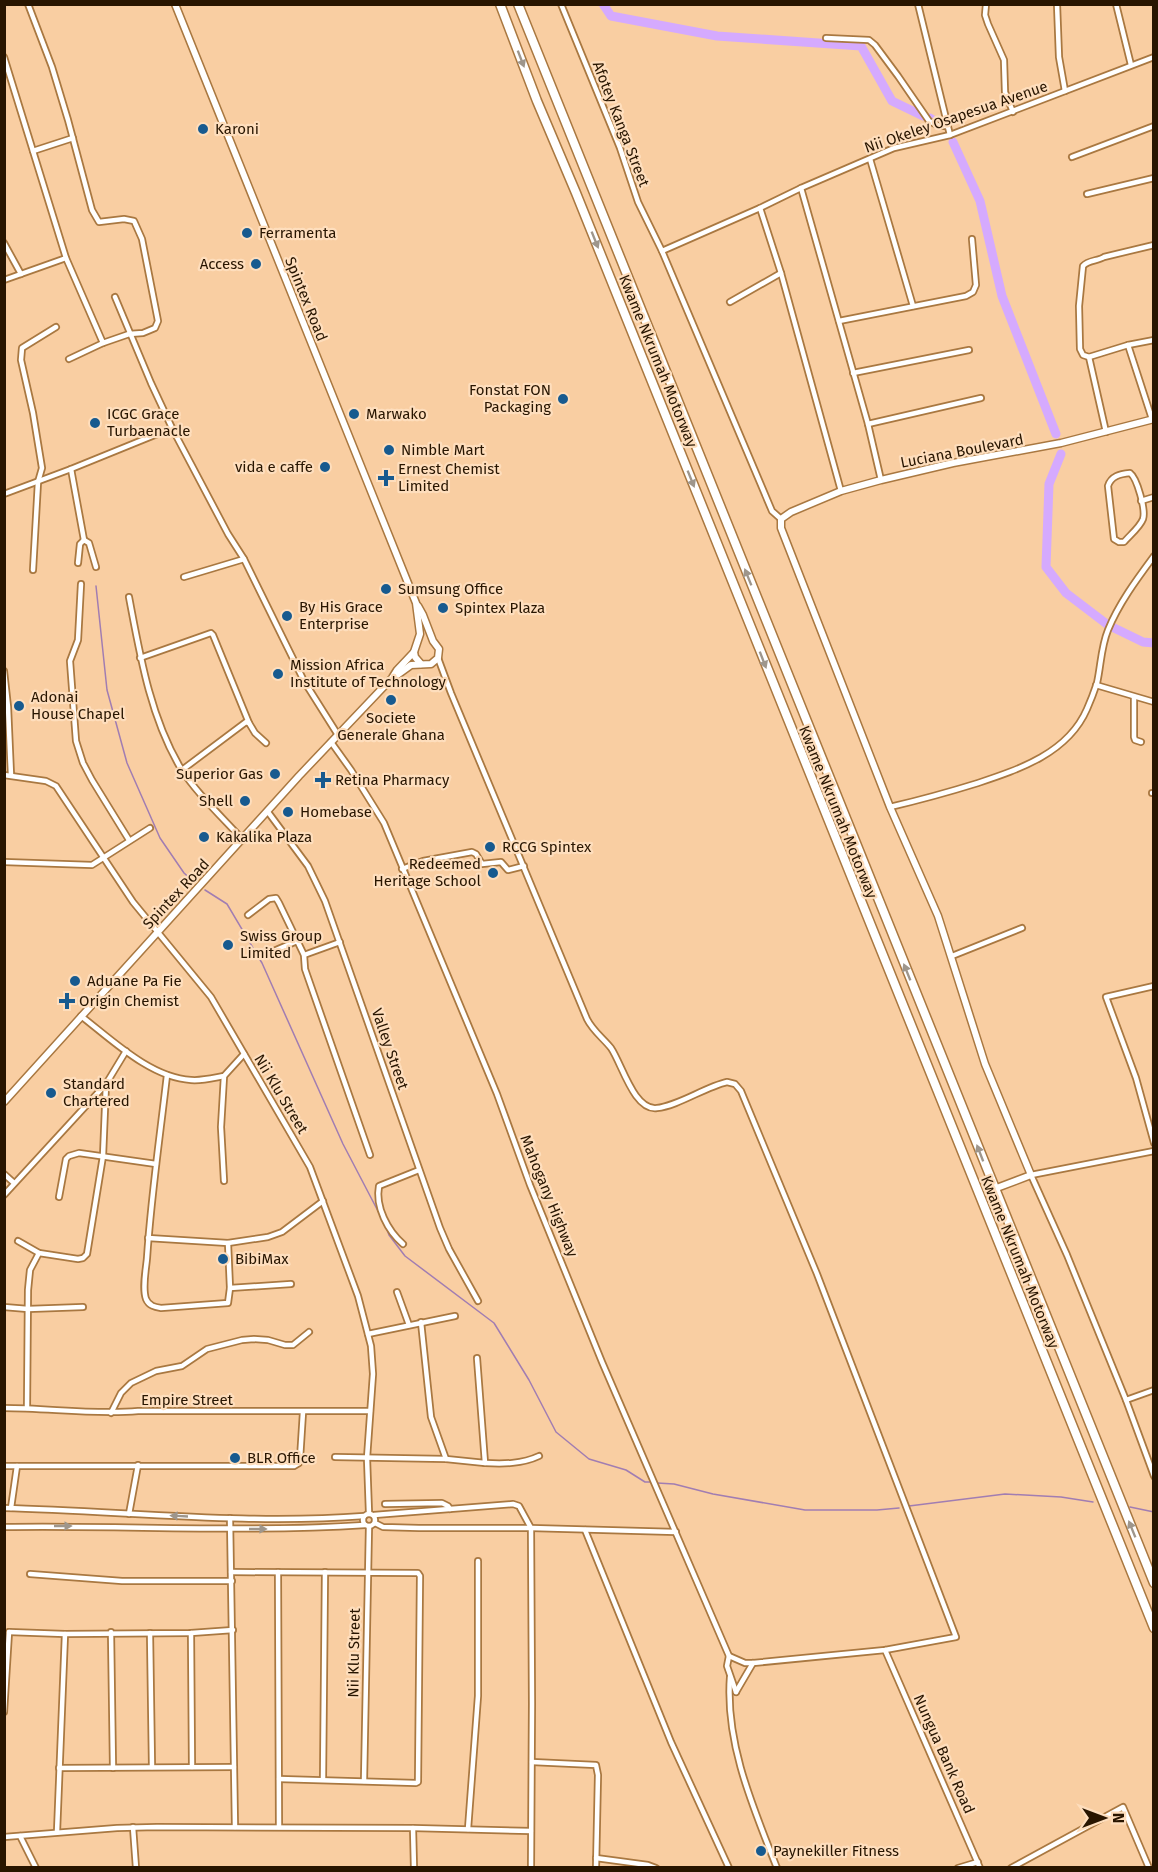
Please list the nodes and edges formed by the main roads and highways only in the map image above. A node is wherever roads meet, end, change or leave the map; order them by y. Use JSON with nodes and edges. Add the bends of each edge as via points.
{"nodes":[{"id":1,"x":175,"y":4,"type":"edge"},
{"id":2,"x":500,"y":4,"type":"edge"},
{"id":3,"x":518,"y":4,"type":"edge"},
{"id":4,"x":1153,"y":419,"type":"edge"},
{"id":5,"x":416,"y":603,"type":"junction"},
{"id":6,"x":433,"y":641,"type":"junction"},
{"id":7,"x":418,"y":643,"type":"junction"},
{"id":8,"x":414,"y":652,"type":"junction"},
{"id":9,"x":421,"y":664,"type":"junction"},
{"id":10,"x":392,"y":678,"type":"junction"},
{"id":11,"x":4,"y":1102,"type":"edge"},
{"id":12,"x":994,"y":1189,"type":"junction"},
{"id":13,"x":1154,"y":1583,"type":"edge"},
{"id":14,"x":1154,"y":1628,"type":"edge"}],
"edges":[{"from":1,"to":5,"type":"main road","name":"Spintex Road"},
{"from":2,"to":14,"type":"highway","name":"Kwame Nkrumah Motorway","one_way":true},
{"from":12,"to":3,"type":"highway","name":"Kwame Nkrumah Motorway","one_way":true},
{"from":4,"to":12,"type":"main road","name":"Luciana Boulevard","via":[[1062,443],[881,480],[841,491],[781,519],[781,528],[890,807],[938,916],[985,1064],[1031,1175]]},
{"from":5,"to":6,"type":"main road","name":"Spintex Road"},
{"from":5,"to":7,"type":"main road","name":"Spintex Road"},
{"from":6,"to":7,"type":"main road"},
{"from":6,"to":9,"type":"main road","via":[[439,649],[438,658]]},
{"from":7,"to":8,"type":"main road"},
{"from":8,"to":9,"type":"main road"},
{"from":8,"to":10,"type":"main road","name":"Spintex Road"},
{"from":9,"to":10,"type":"main road","name":"Spintex Road","via":[[411,665]]},
{"from":10,"to":11,"type":"main road","name":"Spintex Road"},
{"from":13,"to":12,"type":"highway","name":"Kwame Nkrumah Motorway","one_way":true}]}
